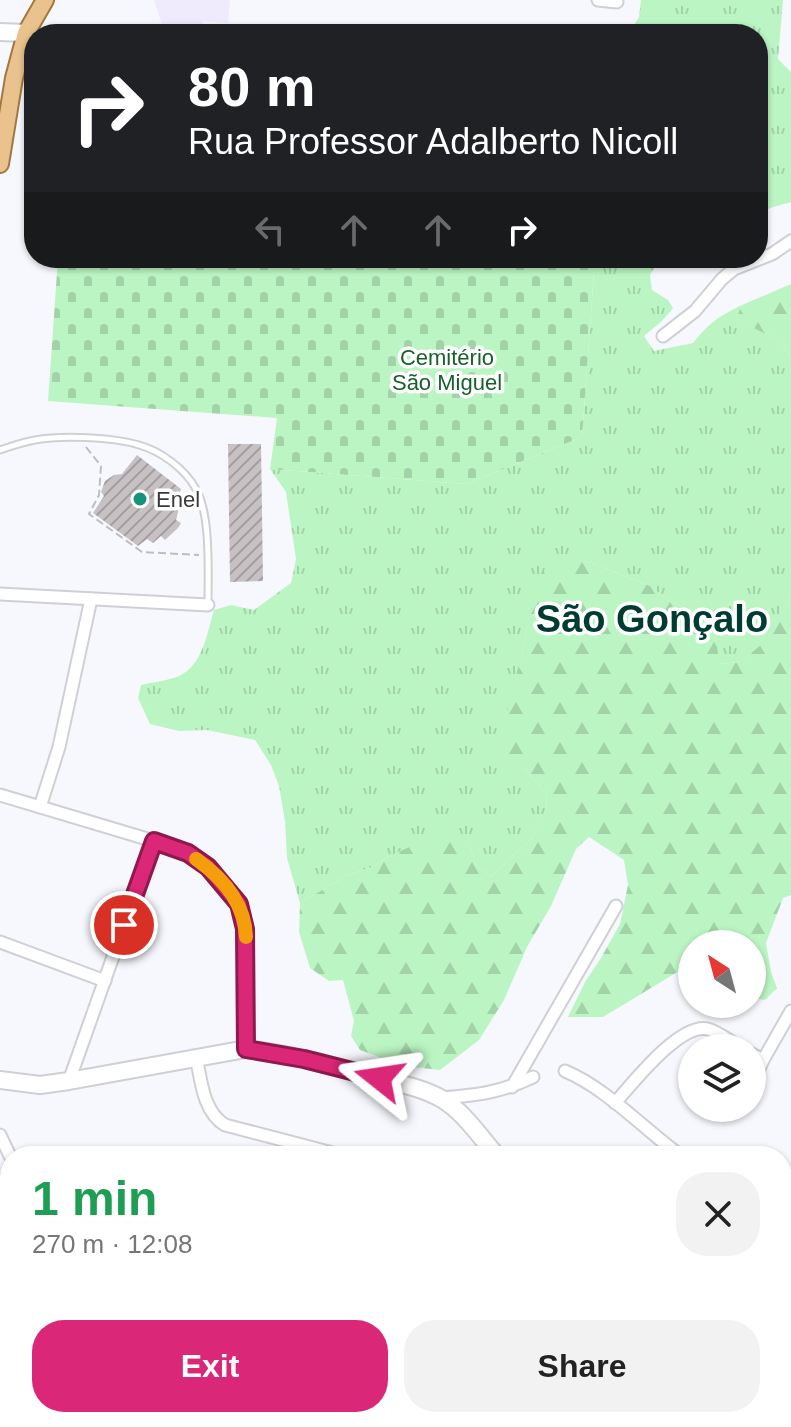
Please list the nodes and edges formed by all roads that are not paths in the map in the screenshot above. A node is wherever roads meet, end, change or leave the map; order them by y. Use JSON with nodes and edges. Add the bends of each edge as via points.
{"nodes":[{"id":1,"x":45,"y":0,"type":"edge"},
{"id":2,"x":598,"y":0,"type":"edge"},
{"id":3,"x":617,"y":2,"type":"edge"},
{"id":4,"x":35,"y":24,"type":"edge"},
{"id":5,"x":0,"y":32,"type":"edge"},
{"id":6,"x":24,"y":42,"type":"edge"},
{"id":7,"x":24,"y":51,"type":"edge"},
{"id":8,"x":0,"y":164,"type":"edge"},
{"id":9,"x":791,"y":241,"type":"edge"},
{"id":10,"x":768,"y":256,"type":"edge"},
{"id":11,"x":737,"y":268,"type":"edge"},
{"id":12,"x":663,"y":336,"type":"dead end"},
{"id":13,"x":0,"y":450,"type":"edge"},
{"id":14,"x":0,"y":594,"type":"edge"},
{"id":15,"x":91,"y":599,"type":"junction"},
{"id":16,"x":208,"y":605,"type":"joint"},
{"id":17,"x":0,"y":795,"type":"edge"},
{"id":18,"x":40,"y":807,"type":"junction"},
{"id":19,"x":154,"y":841,"type":"junction"},
{"id":20,"x":616,"y":906,"type":"dead end"},
{"id":21,"x":0,"y":942,"type":"edge"},
{"id":22,"x":105,"y":981,"type":"junction"},
{"id":23,"x":791,"y":1011,"type":"edge"},
{"id":24,"x":687,"y":1034,"type":"edge"},
{"id":25,"x":715,"y":1034,"type":"edge"},
{"id":26,"x":678,"y":1039,"type":"edge"},
{"id":27,"x":766,"y":1046,"type":"edge"},
{"id":28,"x":246,"y":1049,"type":"junction"},
{"id":29,"x":196,"y":1056,"type":"junction"},
{"id":30,"x":565,"y":1071,"type":"dead end"},
{"id":31,"x":533,"y":1077,"type":"dead end"},
{"id":32,"x":0,"y":1080,"type":"edge"},
{"id":33,"x":69,"y":1081,"type":"junction"},
{"id":34,"x":512,"y":1087,"type":"junction"},
{"id":35,"x":440,"y":1098,"type":"junction"},
{"id":36,"x":615,"y":1103,"type":"junction"},
{"id":37,"x":306,"y":1146,"type":"edge"},
{"id":38,"x":488,"y":1146,"type":"edge"},
{"id":39,"x":669,"y":1146,"type":"edge"}],
"edges":[{"from":1,"to":4,"type":"main road"},
{"from":2,"to":3,"type":"street"},
{"from":5,"to":6,"type":"street"},
{"from":7,"to":8,"type":"main road","via":[[14,78]]},
{"from":9,"to":10,"type":"street"},
{"from":11,"to":12,"type":"street"},
{"from":13,"to":16,"type":"lane","via":[[34,440],[78,438],[140,445],[164,456],[198,491],[208,556]]},
{"from":14,"to":15,"type":"street"},
{"from":15,"to":16,"type":"street"},
{"from":15,"to":18,"type":"street","via":[[59,747]]},
{"from":17,"to":18,"type":"street"},
{"from":18,"to":19,"type":"street"},
{"from":19,"to":22,"type":"street"},
{"from":19,"to":28,"type":"street","via":[[208,867],[239,904],[245,929]]},
{"from":20,"to":34,"type":"street"},
{"from":21,"to":22,"type":"street"},
{"from":22,"to":33,"type":"street"},
{"from":23,"to":27,"type":"street"},
{"from":24,"to":25,"type":"street","via":[[706,1029]]},
{"from":26,"to":36,"type":"street"},
{"from":28,"to":29,"type":"street"},
{"from":28,"to":35,"type":"street","via":[[304,1059]]},
{"from":29,"to":33,"type":"street"},
{"from":29,"to":37,"type":"street","via":[[206,1100],[217,1121]]},
{"from":30,"to":36,"type":"street"},
{"from":31,"to":34,"type":"street"},
{"from":32,"to":33,"type":"street","via":[[40,1085]]},
{"from":34,"to":35,"type":"street"},
{"from":35,"to":38,"type":"street"},
{"from":36,"to":39,"type":"street"}]}
